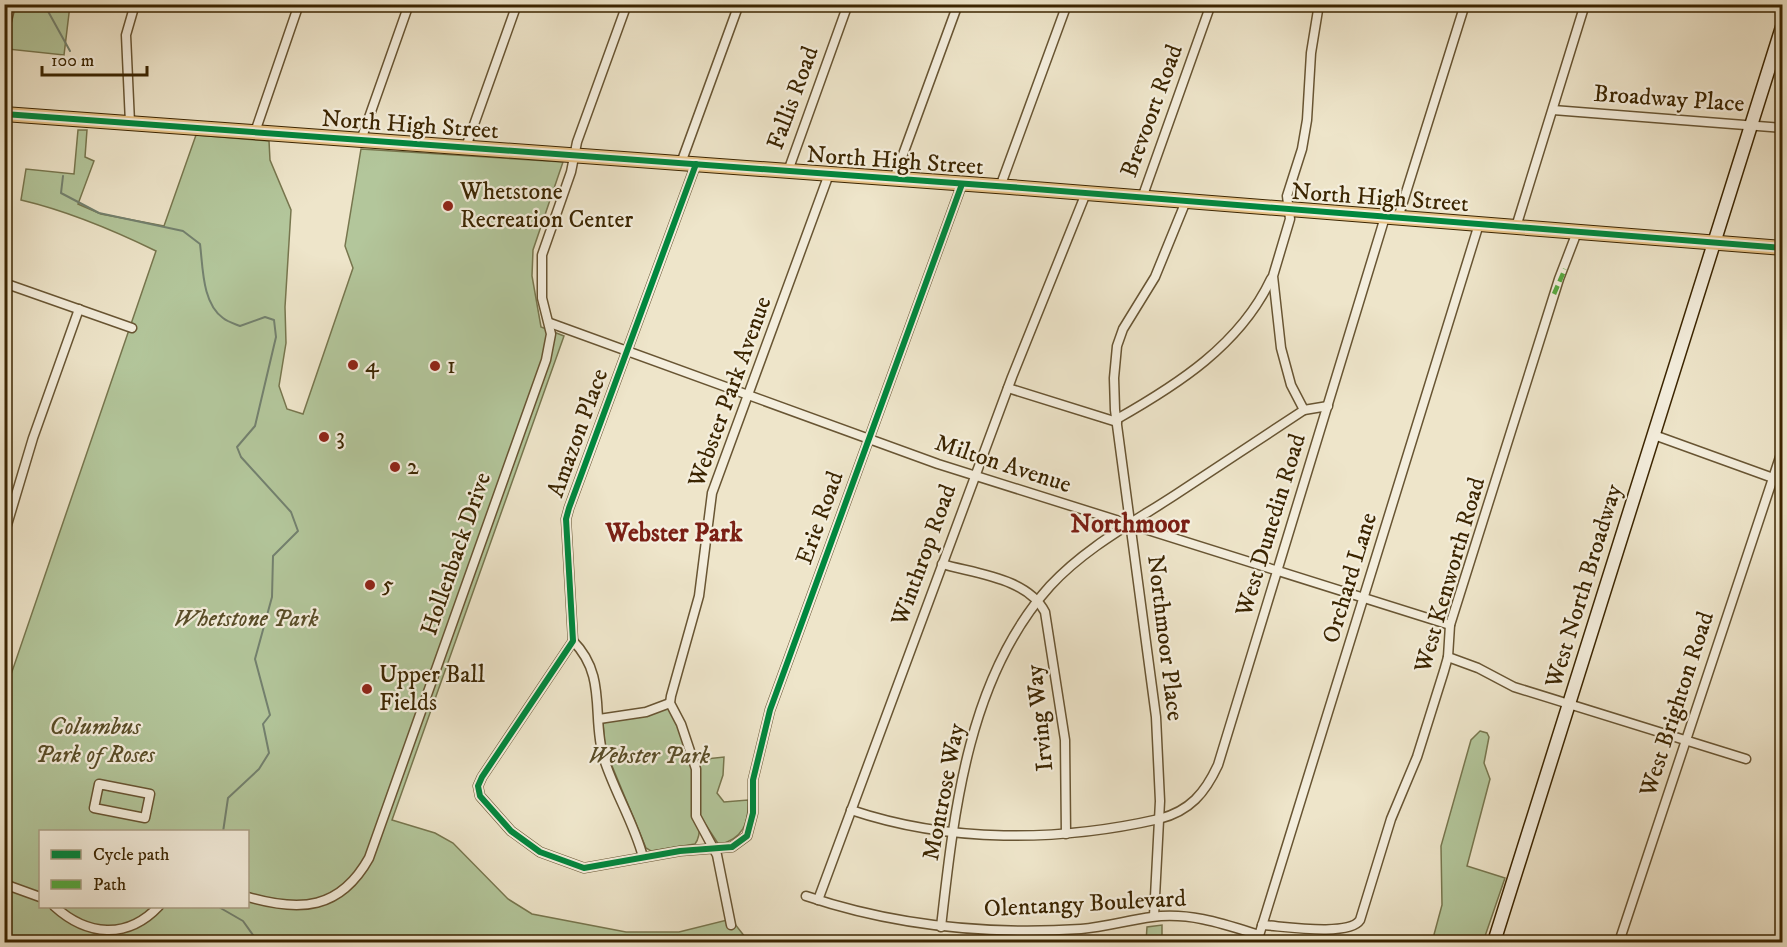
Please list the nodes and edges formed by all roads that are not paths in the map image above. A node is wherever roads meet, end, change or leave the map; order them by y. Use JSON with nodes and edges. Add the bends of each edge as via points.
{"nodes":[{"id":1,"x":11,"y":4,"type":"edge"},
{"id":2,"x":135,"y":4,"type":"edge"},
{"id":3,"x":299,"y":4,"type":"edge"},
{"id":4,"x":409,"y":4,"type":"edge"},
{"id":5,"x":517,"y":4,"type":"edge"},
{"id":6,"x":627,"y":4,"type":"edge"},
{"id":7,"x":739,"y":4,"type":"edge"},
{"id":8,"x":848,"y":4,"type":"edge"},
{"id":9,"x":958,"y":4,"type":"edge"},
{"id":10,"x":1067,"y":4,"type":"edge"},
{"id":11,"x":1210,"y":4,"type":"edge"},
{"id":12,"x":1319,"y":4,"type":"edge"},
{"id":13,"x":1465,"y":4,"type":"edge"},
{"id":14,"x":1586,"y":4,"type":"edge"},
{"id":15,"x":1782,"y":27,"type":"edge"},
{"id":16,"x":4,"y":33,"type":"edge"},
{"id":17,"x":1552,"y":110,"type":"junction"},
{"id":18,"x":4,"y":114,"type":"edge"},
{"id":19,"x":130,"y":123,"type":"junction"},
{"id":20,"x":1752,"y":125,"type":"junction"},
{"id":21,"x":1782,"y":128,"type":"edge"},
{"id":22,"x":255,"y":132,"type":"junction"},
{"id":23,"x":361,"y":140,"type":"junction"},
{"id":24,"x":466,"y":147,"type":"junction"},
{"id":25,"x":574,"y":155,"type":"junction"},
{"id":26,"x":681,"y":163,"type":"junction"},
{"id":27,"x":696,"y":164,"type":"junction"},
{"id":28,"x":788,"y":171,"type":"junction"},
{"id":29,"x":829,"y":174,"type":"junction"},
{"id":30,"x":894,"y":179,"type":"junction"},
{"id":31,"x":962,"y":184,"type":"junction"},
{"id":32,"x":1000,"y":186,"type":"junction"},
{"id":33,"x":1086,"y":194,"type":"junction"},
{"id":34,"x":1142,"y":198,"type":"junction"},
{"id":35,"x":1186,"y":201,"type":"junction"},
{"id":36,"x":1289,"y":209,"type":"junction"},
{"id":37,"x":1392,"y":217,"type":"junction"},
{"id":38,"x":1479,"y":224,"type":"junction"},
{"id":39,"x":1516,"y":226,"type":"junction"},
{"id":40,"x":1577,"y":231,"type":"junction"},
{"id":41,"x":1714,"y":243,"type":"junction"},
{"id":42,"x":1782,"y":248,"type":"edge"},
{"id":43,"x":1273,"y":276,"type":"junction"},
{"id":44,"x":4,"y":284,"type":"edge"},
{"id":45,"x":79,"y":309,"type":"junction"},
{"id":46,"x":550,"y":323,"type":"junction"},
{"id":47,"x":132,"y":328,"type":"dead end"},
{"id":48,"x":627,"y":350,"type":"junction"},
{"id":49,"x":1008,"y":388,"type":"junction"},
{"id":50,"x":747,"y":395,"type":"junction"},
{"id":51,"x":1328,"y":406,"type":"junction"},
{"id":52,"x":1304,"y":410,"type":"junction"},
{"id":53,"x":1117,"y":421,"type":"junction"},
{"id":54,"x":1654,"y":435,"type":"junction"},
{"id":55,"x":868,"y":439,"type":"junction"},
{"id":56,"x":1782,"y":451,"type":"edge"},
{"id":57,"x":975,"y":476,"type":"junction"},
{"id":58,"x":1773,"y":478,"type":"junction"},
{"id":59,"x":1130,"y":524,"type":"junction"},
{"id":60,"x":4,"y":535,"type":"edge"},
{"id":61,"x":942,"y":564,"type":"junction"},
{"id":62,"x":1278,"y":571,"type":"junction"},
{"id":63,"x":1365,"y":597,"type":"junction"},
{"id":64,"x":1038,"y":599,"type":"junction"},
{"id":65,"x":1450,"y":625,"type":"junction"},
{"id":66,"x":573,"y":641,"type":"junction"},
{"id":67,"x":1448,"y":657,"type":"junction"},
{"id":68,"x":670,"y":704,"type":"junction"},
{"id":69,"x":1570,"y":704,"type":"junction"},
{"id":70,"x":599,"y":719,"type":"junction"},
{"id":71,"x":1686,"y":740,"type":"junction"},
{"id":72,"x":1746,"y":759,"type":"dead end"},
{"id":73,"x":850,"y":810,"type":"junction"},
{"id":74,"x":145,"y":818,"type":"joint"},
{"id":75,"x":1159,"y":819,"type":"junction"},
{"id":76,"x":952,"y":833,"type":"junction"},
{"id":77,"x":705,"y":834,"type":"junction"},
{"id":78,"x":1066,"y":834,"type":"junction"},
{"id":79,"x":714,"y":848,"type":"junction"},
{"id":80,"x":696,"y":849,"type":"junction"},
{"id":81,"x":643,"y":857,"type":"junction"},
{"id":82,"x":4,"y":884,"type":"edge"},
{"id":83,"x":806,"y":896,"type":"dead end"},
{"id":84,"x":39,"y":897,"type":"edge"},
{"id":85,"x":249,"y":897,"type":"edge"},
{"id":86,"x":818,"y":900,"type":"junction"},
{"id":87,"x":57,"y":908,"type":"edge"},
{"id":88,"x":156,"y":908,"type":"edge"},
{"id":89,"x":1154,"y":916,"type":"junction"},
{"id":90,"x":731,"y":925,"type":"dead end"},
{"id":91,"x":1262,"y":925,"type":"junction"},
{"id":92,"x":941,"y":927,"type":"junction"},
{"id":93,"x":1258,"y":939,"type":"edge"},
{"id":94,"x":1494,"y":942,"type":"edge"},
{"id":95,"x":1619,"y":942,"type":"edge"}],
"edges":[{"from":1,"to":16,"type":"street"},
{"from":2,"to":19,"type":"street","via":[[126,34]]},
{"from":3,"to":22,"type":"street"},
{"from":4,"to":23,"type":"street"},
{"from":5,"to":24,"type":"street"},
{"from":6,"to":25,"type":"street","name":"Hollenback Drive"},
{"from":7,"to":26,"type":"street"},
{"from":8,"to":28,"type":"street","name":"Fallis Road"},
{"from":9,"to":30,"type":"street"},
{"from":10,"to":32,"type":"street"},
{"from":11,"to":34,"type":"street","name":"Brevoort Road"},
{"from":12,"to":36,"type":"street","via":[[1307,120],[1287,196]]},
{"from":13,"to":37,"type":"street","name":"West Dunedin Road"},
{"from":14,"to":17,"type":"street"},
{"from":15,"to":20,"type":"main road","name":"West North Broadway"},
{"from":17,"to":20,"type":"street","name":"Broadway Place"},
{"from":17,"to":39,"type":"street"},
{"from":18,"to":19,"type":"main road","name":"North High Street"},
{"from":19,"to":22,"type":"main road","name":"North High Street"},
{"from":20,"to":21,"type":"street","name":"Broadway Place"},
{"from":20,"to":41,"type":"main road","name":"West North Broadway"},
{"from":22,"to":23,"type":"main road","name":"North High Street"},
{"from":23,"to":24,"type":"main road","name":"North High Street"},
{"from":24,"to":25,"type":"main road","name":"North High Street"},
{"from":25,"to":26,"type":"main road","name":"North High Street"},
{"from":25,"to":46,"type":"street","name":"Hollenback Drive","via":[[541,265],[542,297]]},
{"from":26,"to":27,"type":"main road","name":"North High Street"},
{"from":27,"to":28,"type":"main road","name":"North High Street"},
{"from":27,"to":48,"type":"street","name":"Amazon Place"},
{"from":28,"to":29,"type":"main road","name":"North High Street"},
{"from":29,"to":30,"type":"main road","name":"North High Street"},
{"from":29,"to":50,"type":"street","name":"Webster Park Avenue"},
{"from":30,"to":31,"type":"main road","name":"North High Street"},
{"from":31,"to":32,"type":"main road","name":"North High Street"},
{"from":31,"to":55,"type":"street","name":"Erie Road"},
{"from":32,"to":33,"type":"main road","name":"North High Street"},
{"from":33,"to":34,"type":"main road","name":"North High Street"},
{"from":33,"to":49,"type":"street","name":"Winthrop Road"},
{"from":34,"to":35,"type":"main road","name":"North High Street"},
{"from":35,"to":36,"type":"main road","name":"North High Street"},
{"from":35,"to":53,"type":"street","name":"Northmoor Place","via":[[1155,277],[1117,346]]},
{"from":36,"to":37,"type":"main road","name":"North High Street"},
{"from":36,"to":43,"type":"street","via":[[1290,219]]},
{"from":37,"to":38,"type":"main road","name":"North High Street"},
{"from":37,"to":51,"type":"street","name":"West Dunedin Road"},
{"from":38,"to":39,"type":"main road","name":"North High Street"},
{"from":38,"to":63,"type":"street","name":"Orchard Lane"},
{"from":39,"to":40,"type":"main road","name":"North High Street"},
{"from":40,"to":41,"type":"main road","name":"North High Street"},
{"from":40,"to":65,"type":"street","name":"West Kenworth Road"},
{"from":41,"to":42,"type":"main road","name":"North High Street"},
{"from":41,"to":54,"type":"main road","name":"West North Broadway"},
{"from":43,"to":52,"type":"street","via":[[1281,348],[1291,385]]},
{"from":43,"to":53,"type":"street","via":[[1239,327],[1193,372]]},
{"from":44,"to":45,"type":"street"},
{"from":45,"to":47,"type":"street"},
{"from":45,"to":60,"type":"street","via":[[33,438]]},
{"from":46,"to":48,"type":"street","name":"Milton Avenue"},
{"from":46,"to":85,"type":"street","name":"Hollenback Drive","via":[[546,360],[369,858],[350,884],[332,898],[311,904],[280,905]]},
{"from":48,"to":50,"type":"street","name":"Milton Avenue"},
{"from":48,"to":66,"type":"street","name":"Amazon Place","via":[[566,519]]},
{"from":49,"to":53,"type":"street"},
{"from":49,"to":57,"type":"street","name":"Winthrop Road"},
{"from":50,"to":55,"type":"street","name":"Milton Avenue"},
{"from":50,"to":68,"type":"street","name":"Webster Park Avenue","via":[[712,493],[699,596]]},
{"from":51,"to":52,"type":"street","name":"Montrose Way"},
{"from":51,"to":62,"type":"street","name":"West Dunedin Road"},
{"from":52,"to":59,"type":"street","name":"Montrose Way"},
{"from":53,"to":59,"type":"street","name":"Northmoor Place"},
{"from":54,"to":58,"type":"street"},
{"from":54,"to":69,"type":"main road","name":"West North Broadway"},
{"from":55,"to":57,"type":"street","name":"Milton Avenue"},
{"from":55,"to":79,"type":"street","name":"Erie Road","via":[[771,710],[753,780],[751,828],[732,847]]},
{"from":56,"to":58,"type":"street","name":"West Brighton Road"},
{"from":57,"to":59,"type":"street","name":"Milton Avenue"},
{"from":57,"to":61,"type":"street","name":"Winthrop Road"},
{"from":58,"to":71,"type":"street","name":"West Brighton Road"},
{"from":59,"to":62,"type":"street","name":"Milton Avenue"},
{"from":59,"to":64,"type":"street","name":"Montrose Way","via":[[1072,564]]},
{"from":59,"to":75,"type":"street","name":"Northmoor Place","via":[[1156,717]]},
{"from":61,"to":64,"type":"street","via":[[1021,587]]},
{"from":61,"to":73,"type":"street","name":"Winthrop Road"},
{"from":62,"to":63,"type":"street","name":"Milton Avenue"},
{"from":62,"to":75,"type":"street","name":"West Dunedin Road","via":[[1218,765],[1197,800],[1172,816]]},
{"from":63,"to":65,"type":"street","name":"Milton Avenue"},
{"from":63,"to":91,"type":"street","name":"Orchard Lane"},
{"from":64,"to":76,"type":"street","name":"Montrose Way","via":[[1005,654],[978,717]]},
{"from":64,"to":78,"type":"street","name":"Irving Way","via":[[1049,627],[1063,719]]},
{"from":65,"to":67,"type":"street","name":"West Kenworth Road"},
{"from":66,"to":70,"type":"street","via":[[595,678]]},
{"from":66,"to":81,"type":"street","via":[[482,777],[478,786],[480,796],[525,842],[576,866],[593,868]]},
{"from":67,"to":69,"type":"street","via":[[1514,687]]},
{"from":67,"to":91,"type":"street","name":"West Kenworth Road","via":[[1360,920],[1355,926],[1341,929]]},
{"from":68,"to":70,"type":"street"},
{"from":68,"to":77,"type":"street","via":[[696,769],[696,816]]},
{"from":69,"to":71,"type":"street"},
{"from":69,"to":94,"type":"main road","name":"West North Broadway"},
{"from":70,"to":81,"type":"street","via":[[603,755]]},
{"from":71,"to":72,"type":"street"},
{"from":71,"to":95,"type":"street","name":"West Brighton Road"},
{"from":73,"to":76,"type":"street","name":"West Dunedin Road"},
{"from":73,"to":86,"type":"street","name":"Winthrop Road"},
{"from":74,"to":74,"type":"street","via":[[150,794],[99,784],[94,808]]},
{"from":75,"to":78,"type":"street","name":"West Dunedin Road"},
{"from":75,"to":89,"type":"street","name":"Northmoor Place"},
{"from":76,"to":78,"type":"street","name":"West Dunedin Road"},
{"from":76,"to":92,"type":"street","name":"Montrose Way"},
{"from":77,"to":79,"type":"street"},
{"from":77,"to":80,"type":"street"},
{"from":79,"to":80,"type":"street"},
{"from":79,"to":90,"type":"street"},
{"from":80,"to":81,"type":"street"},
{"from":82,"to":84,"type":"street"},
{"from":83,"to":86,"type":"street","name":"Olentangy Boulevard"},
{"from":86,"to":92,"type":"street","name":"Olentangy Boulevard"},
{"from":87,"to":88,"type":"street","via":[[76,923],[110,930],[134,925]]},
{"from":89,"to":92,"type":"street","name":"Olentangy Boulevard","via":[[1082,929]]},
{"from":89,"to":93,"type":"street","name":"Olentangy Boulevard","via":[[1197,917]]},
{"from":91,"to":93,"type":"street","name":"Orchard Lane"}]}
